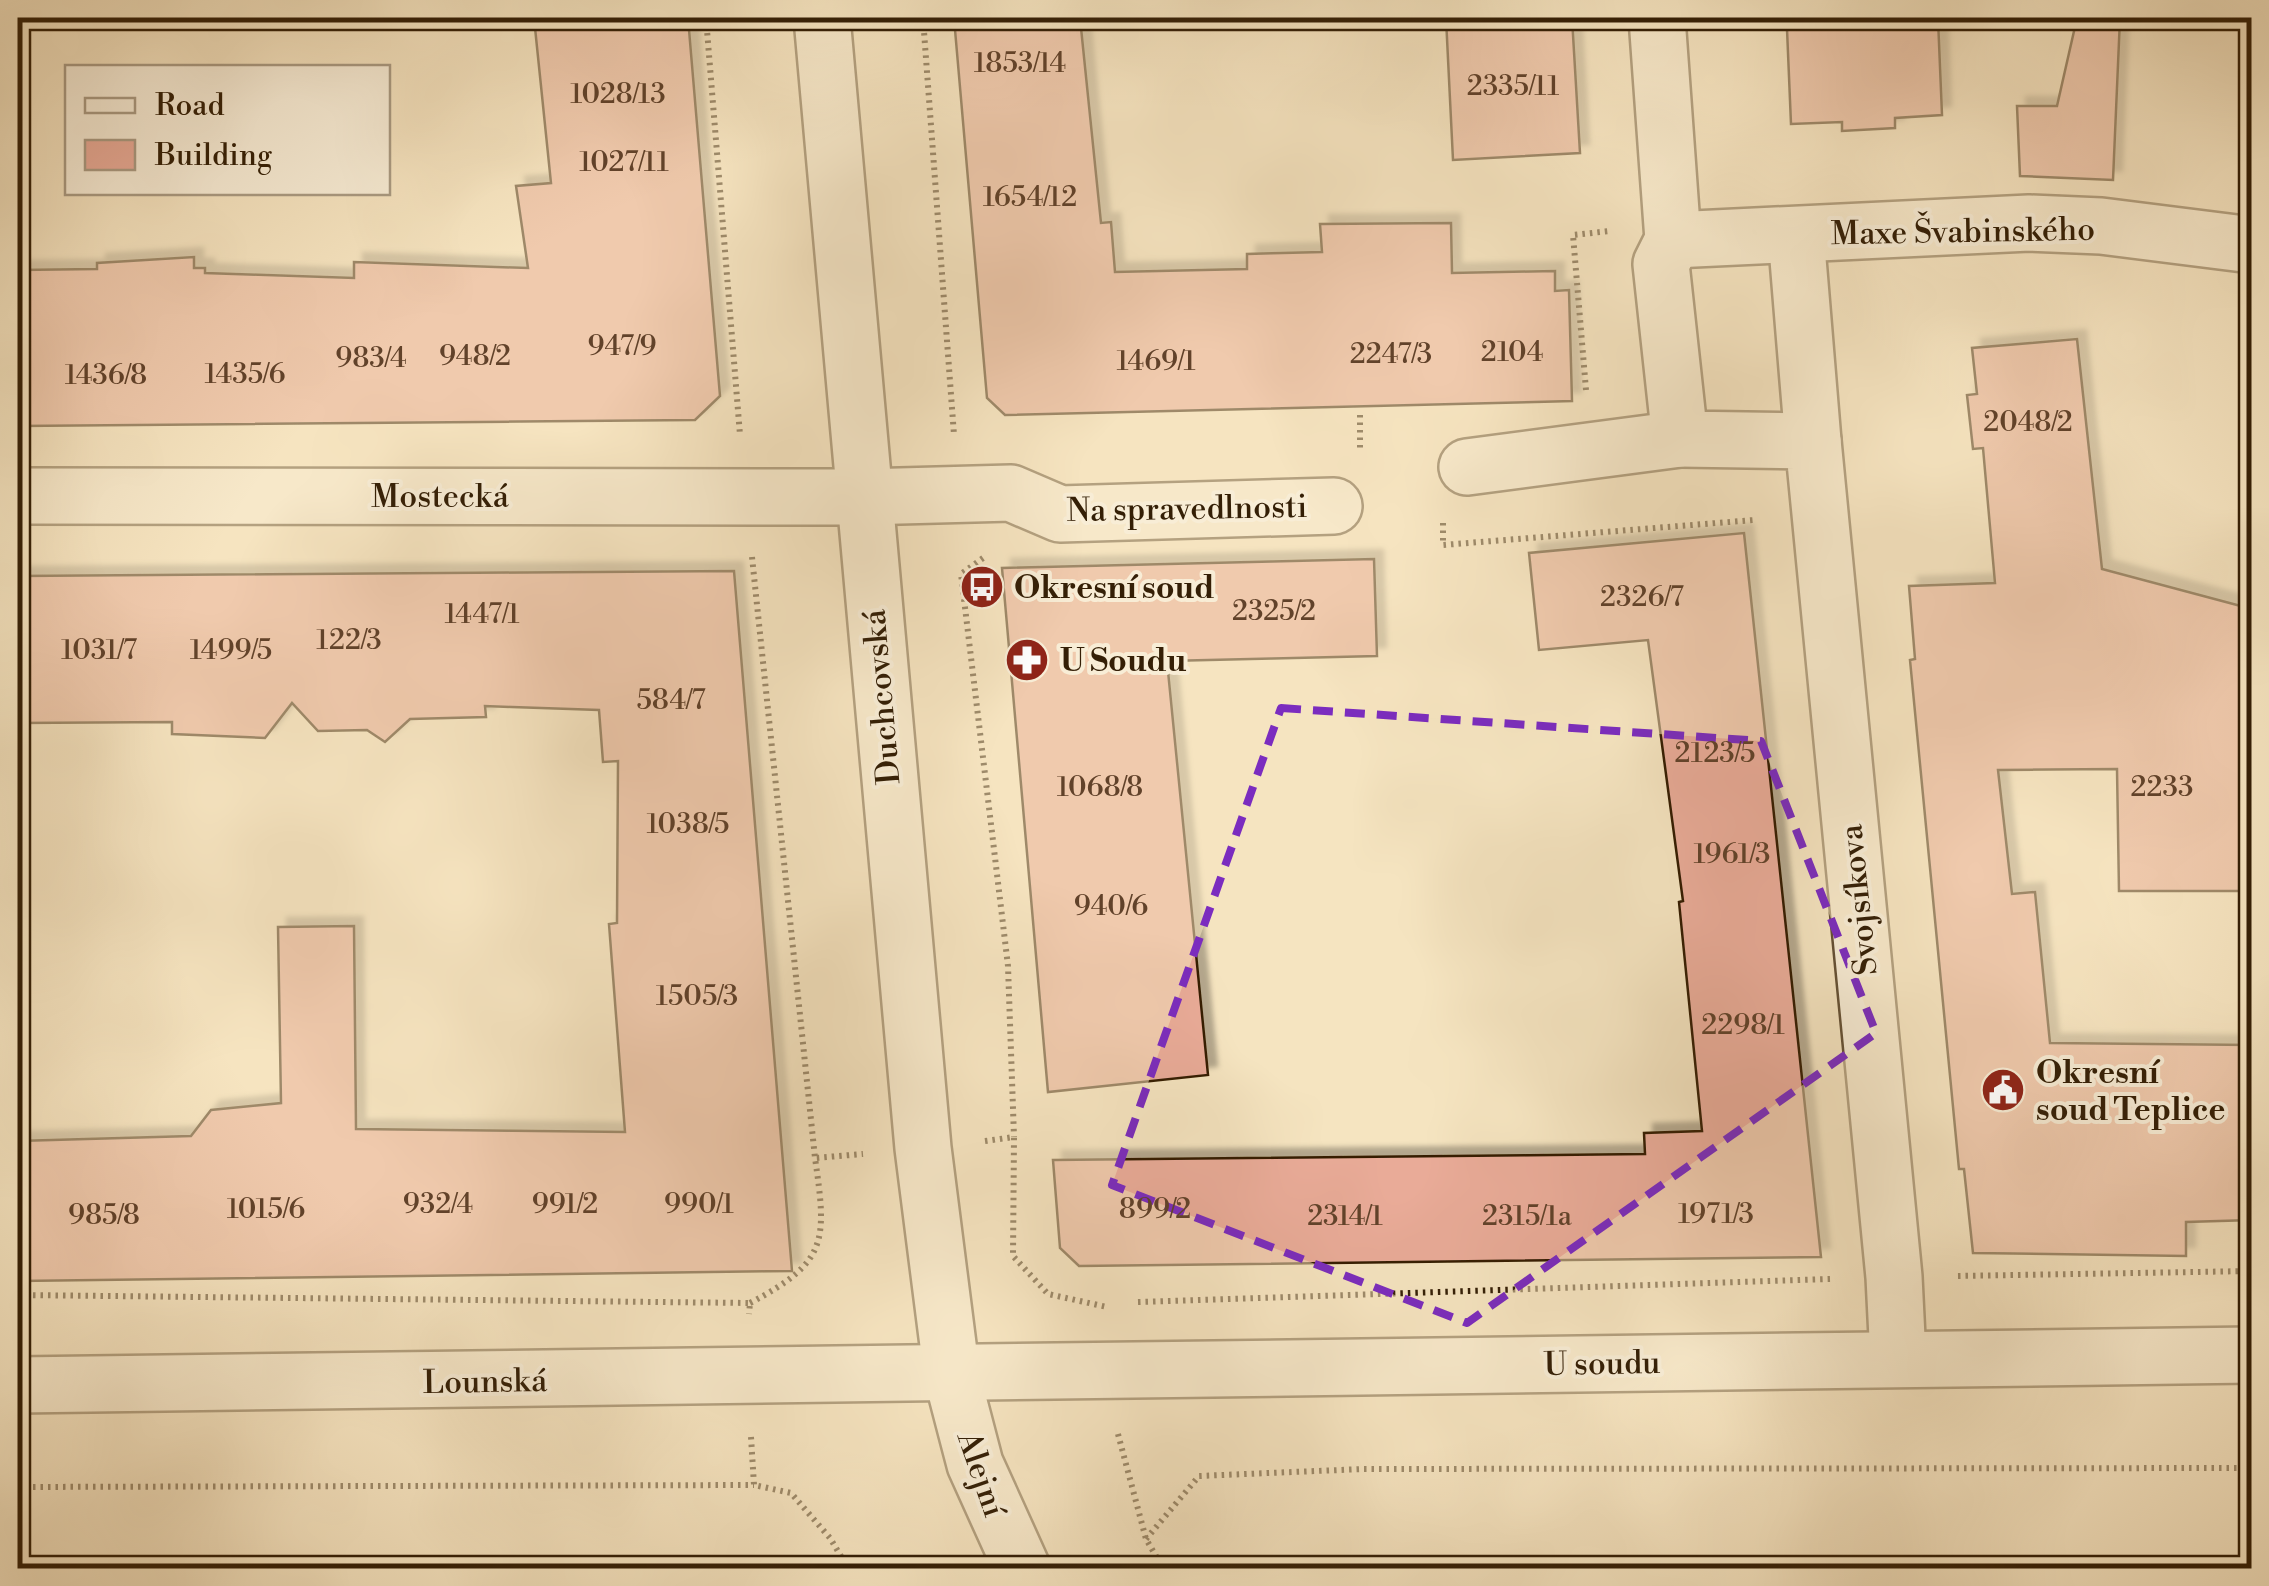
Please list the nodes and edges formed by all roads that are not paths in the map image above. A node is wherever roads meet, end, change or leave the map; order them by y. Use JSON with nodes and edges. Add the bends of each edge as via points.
{"nodes":[{"id":1,"x":822,"y":18,"type":"edge"},
{"id":2,"x":1657,"y":18,"type":"edge"},
{"id":3,"x":1796,"y":235,"type":"junction"},
{"id":4,"x":1674,"y":240,"type":"junction"},
{"id":5,"x":2252,"y":246,"type":"edge"},
{"id":6,"x":1680,"y":439,"type":"junction"},
{"id":7,"x":1813,"y":441,"type":"junction"},
{"id":8,"x":1455,"y":489,"type":"road end"},
{"id":9,"x":18,"y":496,"type":"edge"},
{"id":10,"x":863,"y":497,"type":"junction"},
{"id":11,"x":1334,"y":506,"type":"dead end"},
{"id":12,"x":2252,"y":1355,"type":"edge"},
{"id":13,"x":1898,"y":1358,"type":"junction"},
{"id":14,"x":952,"y":1376,"type":"junction"},
{"id":15,"x":18,"y":1385,"type":"edge"},
{"id":16,"x":1022,"y":1568,"type":"edge"}],
"edges":[{"from":1,"to":10,"type":"street","name":"Duchcovská"},
{"from":2,"to":4,"type":"street"},
{"from":3,"to":4,"type":"street","name":"Maxe Švabinského"},
{"from":3,"to":5,"type":"street","name":"Maxe Švabinského","via":[[2029,222]]},
{"from":3,"to":7,"type":"street","name":"Svojsíkova"},
{"from":4,"to":6,"type":"street","via":[[1661,264]]},
{"from":6,"to":7,"type":"street"},
{"from":6,"to":8,"type":"street"},
{"from":7,"to":13,"type":"street","name":"Svojsíkova"},
{"from":9,"to":10,"type":"street","name":"Mostecká"},
{"from":10,"to":11,"type":"street","name":"Na spravedlnosti","via":[[1011,492],[1060,514]]},
{"from":10,"to":14,"type":"street","name":"Duchcovská"},
{"from":12,"to":13,"type":"street","name":"U soudu"},
{"from":13,"to":14,"type":"street","name":"U soudu"},
{"from":14,"to":15,"type":"street","name":"Lounská"},
{"from":14,"to":16,"type":"street","name":"Alejní","via":[[974,1464]]}]}
